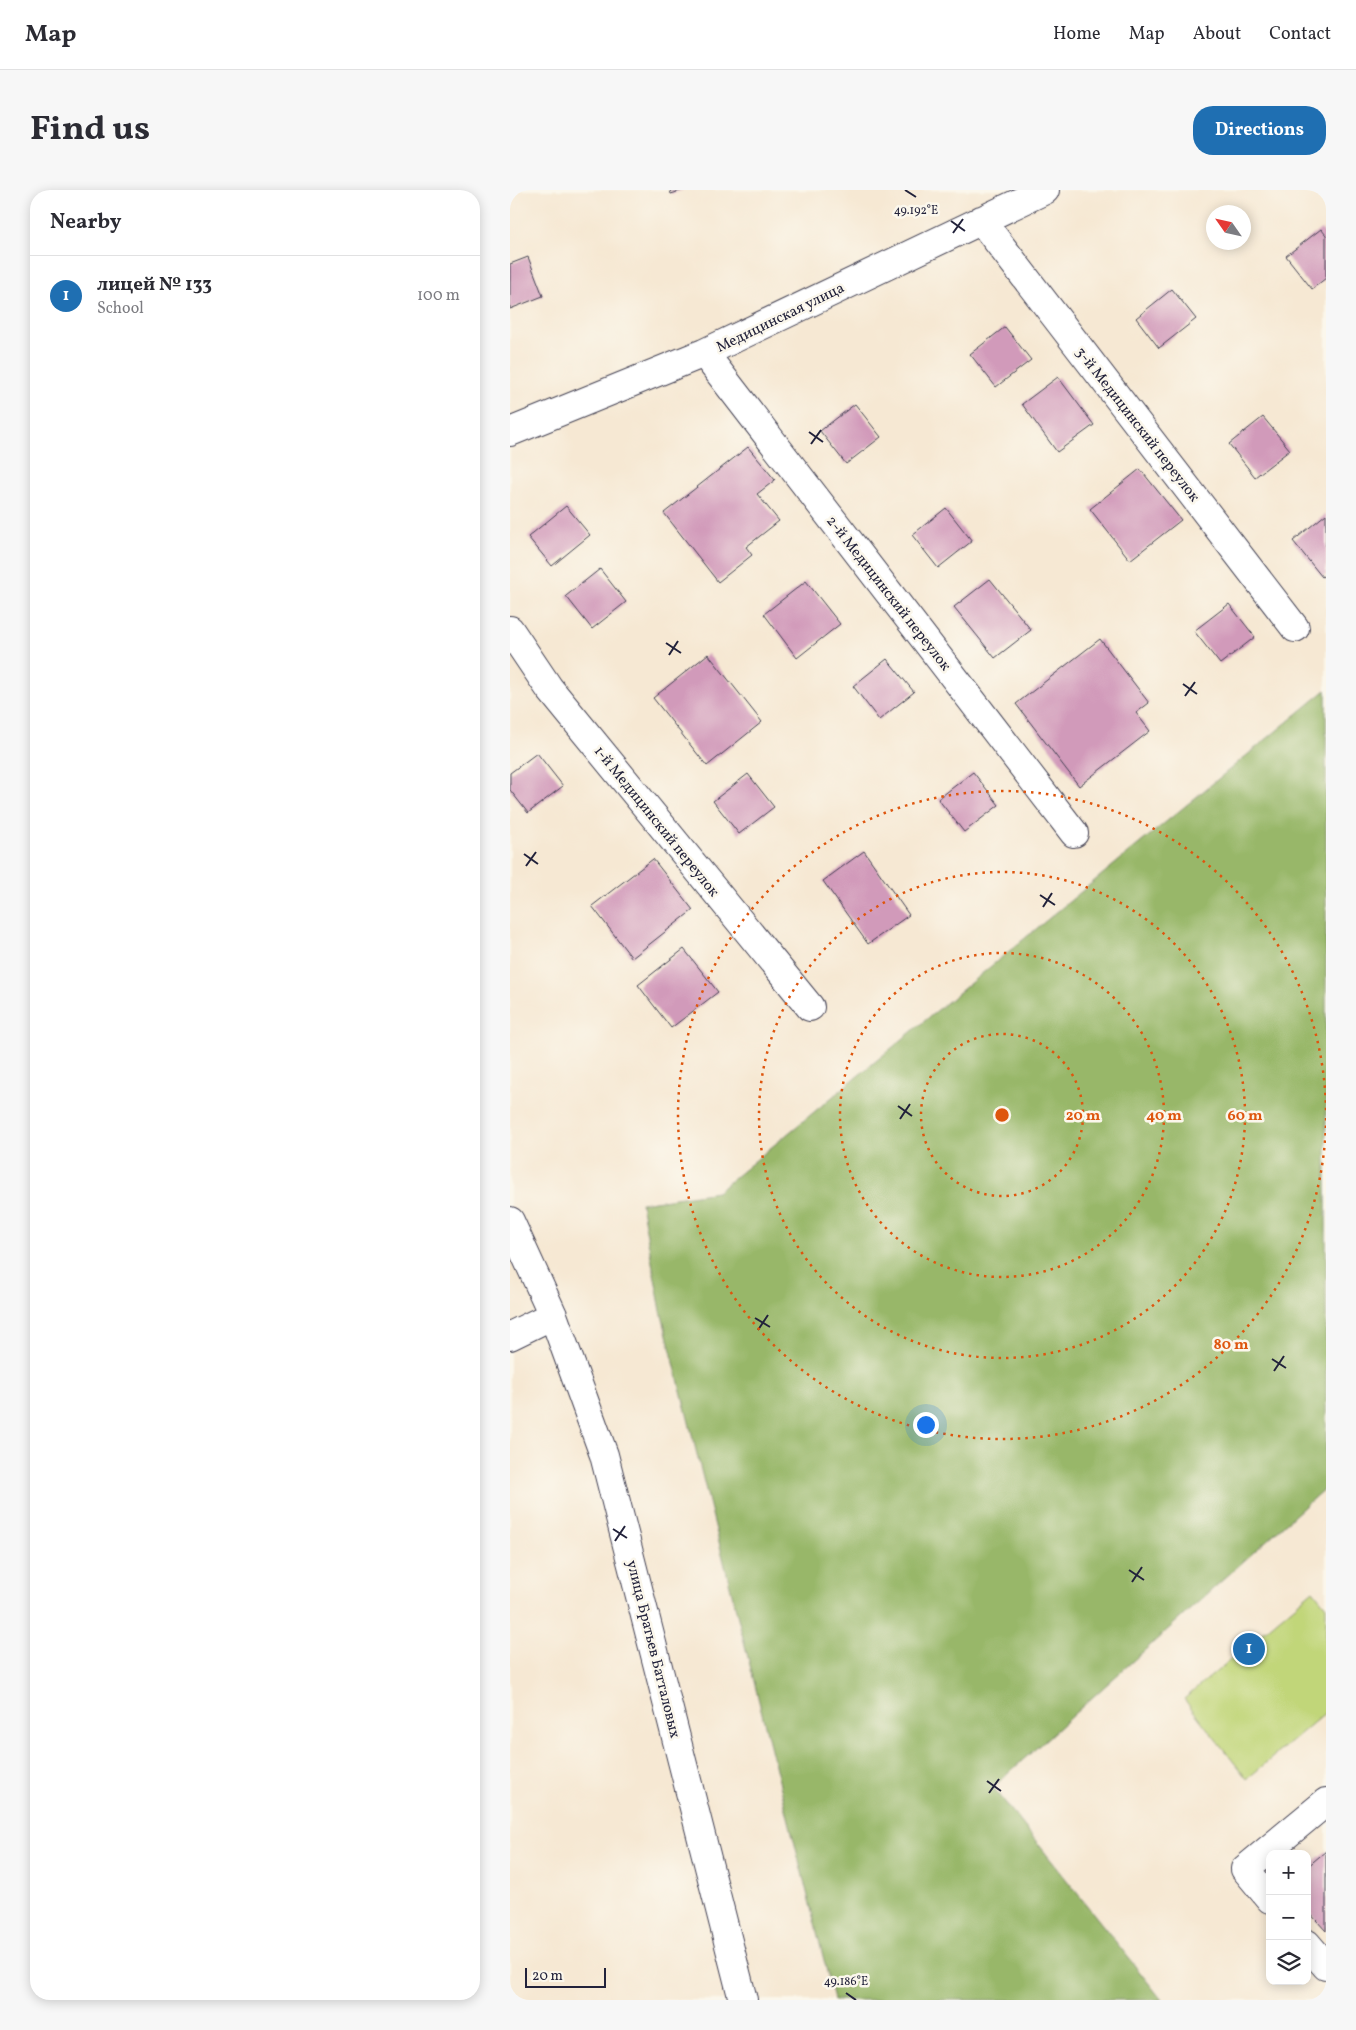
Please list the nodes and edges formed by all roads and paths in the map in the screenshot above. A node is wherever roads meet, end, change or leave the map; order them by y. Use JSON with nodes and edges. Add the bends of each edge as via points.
{"nodes":[{"id":1,"x":1045,"y":190,"type":"edge"},
{"id":2,"x":981,"y":220,"type":"junction"},
{"id":3,"x":704,"y":353,"type":"junction"},
{"id":4,"x":510,"y":432,"type":"edge"},
{"id":5,"x":1295,"y":628,"type":"dead end"},
{"id":6,"x":510,"y":630,"type":"edge"},
{"id":7,"x":1074,"y":833,"type":"dead end"},
{"id":8,"x":810,"y":1007,"type":"dead end"},
{"id":9,"x":510,"y":1221,"type":"edge"},
{"id":10,"x":553,"y":1315,"type":"junction"},
{"id":11,"x":510,"y":1336,"type":"edge"},
{"id":12,"x":1326,"y":1802,"type":"edge"},
{"id":13,"x":1267,"y":1895,"type":"edge"},
{"id":14,"x":1311,"y":1949,"type":"edge"},
{"id":15,"x":1326,"y":1966,"type":"edge"},
{"id":16,"x":743,"y":2000,"type":"edge"}],
"edges":[{"from":1,"to":2,"type":"street","name":"Медицинская улица"},
{"from":2,"to":3,"type":"street","name":"Медицинская улица"},
{"from":2,"to":5,"type":"street","name":"3-й Медицинский переулок"},
{"from":3,"to":4,"type":"street","name":"Медицинская улица"},
{"from":3,"to":7,"type":"street","name":"2-й Медицинский переулок"},
{"from":6,"to":8,"type":"street","name":"1-й Медицинский переулок","via":[[549,688]]},
{"from":9,"to":10,"type":"street","name":"улица Братьев Батталовых"},
{"from":10,"to":11,"type":"street"},
{"from":10,"to":16,"type":"street","name":"улица Братьев Батталовых","via":[[604,1455]]},
{"from":12,"to":13,"type":"street","via":[[1245,1870]]},
{"from":14,"to":15,"type":"street"}]}
